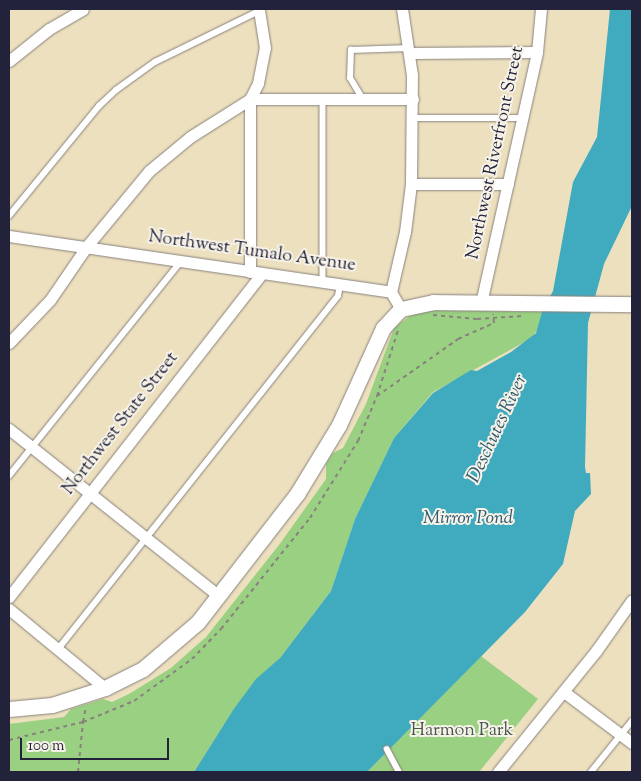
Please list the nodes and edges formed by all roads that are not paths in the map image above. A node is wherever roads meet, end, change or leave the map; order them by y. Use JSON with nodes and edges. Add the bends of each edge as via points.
{"nodes":[{"id":1,"x":83,"y":9,"type":"edge"},
{"id":2,"x":402,"y":9,"type":"edge"},
{"id":3,"x":541,"y":9,"type":"edge"},
{"id":4,"x":258,"y":10,"type":"edge"},
{"id":5,"x":410,"y":50,"type":"junction"},
{"id":6,"x":537,"y":52,"type":"junction"},
{"id":7,"x":9,"y":62,"type":"edge"},
{"id":8,"x":362,"y":98,"type":"junction"},
{"id":9,"x":250,"y":99,"type":"junction"},
{"id":10,"x":323,"y":99,"type":"junction"},
{"id":11,"x":413,"y":99,"type":"junction"},
{"id":12,"x":413,"y":118,"type":"junction"},
{"id":13,"x":523,"y":118,"type":"junction"},
{"id":14,"x":412,"y":184,"type":"junction"},
{"id":15,"x":508,"y":184,"type":"junction"},
{"id":16,"x":9,"y":216,"type":"edge"},
{"id":17,"x":9,"y":236,"type":"edge"},
{"id":18,"x":87,"y":246,"type":"junction"},
{"id":19,"x":181,"y":261,"type":"junction"},
{"id":20,"x":256,"y":272,"type":"junction"},
{"id":21,"x":323,"y":282,"type":"junction"},
{"id":22,"x":340,"y":285,"type":"junction"},
{"id":23,"x":391,"y":292,"type":"junction"},
{"id":24,"x":481,"y":303,"type":"junction"},
{"id":25,"x":632,"y":304,"type":"edge"},
{"id":26,"x":401,"y":309,"type":"junction"},
{"id":27,"x":9,"y":343,"type":"edge"},
{"id":28,"x":9,"y":429,"type":"edge"},
{"id":29,"x":31,"y":447,"type":"junction"},
{"id":30,"x":9,"y":476,"type":"edge"},
{"id":31,"x":89,"y":494,"type":"junction"},
{"id":32,"x":146,"y":538,"type":"junction"},
{"id":33,"x":219,"y":596,"type":"junction"},
{"id":34,"x":9,"y":597,"type":"edge"},
{"id":35,"x":632,"y":600,"type":"edge"},
{"id":36,"x":9,"y":609,"type":"edge"},
{"id":37,"x":59,"y":648,"type":"junction"},
{"id":38,"x":105,"y":688,"type":"junction"},
{"id":39,"x":564,"y":692,"type":"junction"},
{"id":40,"x":9,"y":709,"type":"edge"},
{"id":41,"x":632,"y":721,"type":"edge"},
{"id":42,"x":622,"y":735,"type":"junction"},
{"id":43,"x":632,"y":743,"type":"edge"},
{"id":44,"x":387,"y":749,"type":"dead end"},
{"id":45,"x":399,"y":772,"type":"edge"},
{"id":46,"x":498,"y":772,"type":"edge"},
{"id":47,"x":591,"y":772,"type":"edge"}],
"edges":[{"from":1,"to":7,"type":"street","via":[[49,29]]},
{"from":2,"to":5,"type":"street"},
{"from":3,"to":6,"type":"street","name":"Northwest Riverfront Street"},
{"from":4,"to":9,"type":"street","via":[[265,48],[258,84]]},
{"from":4,"to":16,"type":"lane","via":[[155,62],[116,90],[63,148]]},
{"from":5,"to":6,"type":"street"},
{"from":5,"to":8,"type":"lane","via":[[351,50],[350,78]]},
{"from":5,"to":11,"type":"street"},
{"from":6,"to":13,"type":"street","name":"Northwest Riverfront Street"},
{"from":8,"to":10,"type":"street"},
{"from":8,"to":11,"type":"street"},
{"from":9,"to":10,"type":"street"},
{"from":9,"to":18,"type":"street","via":[[162,159]]},
{"from":9,"to":20,"type":"street"},
{"from":10,"to":21,"type":"lane"},
{"from":11,"to":12,"type":"street"},
{"from":12,"to":13,"type":"lane"},
{"from":12,"to":14,"type":"street"},
{"from":13,"to":15,"type":"street","name":"Northwest Riverfront Street"},
{"from":14,"to":15,"type":"street"},
{"from":14,"to":23,"type":"street"},
{"from":15,"to":24,"type":"street","name":"Northwest Riverfront Street"},
{"from":17,"to":18,"type":"street","name":"Northwest Tumalo Avenue"},
{"from":18,"to":19,"type":"street","name":"Northwest Tumalo Avenue"},
{"from":18,"to":27,"type":"street","via":[[50,300]]},
{"from":19,"to":20,"type":"street","name":"Northwest Tumalo Avenue"},
{"from":19,"to":29,"type":"lane"},
{"from":20,"to":21,"type":"street","name":"Northwest Tumalo Avenue"},
{"from":20,"to":31,"type":"street","name":"Northwest State Street"},
{"from":21,"to":22,"type":"street","name":"Northwest Tumalo Avenue"},
{"from":22,"to":23,"type":"street","name":"Northwest Tumalo Avenue"},
{"from":22,"to":32,"type":"lane","via":[[338,296]]},
{"from":23,"to":26,"type":"street"},
{"from":24,"to":25,"type":"street","via":[[532,308]]},
{"from":24,"to":26,"type":"street","via":[[422,302]]},
{"from":26,"to":33,"type":"street","via":[[383,328],[320,460]]},
{"from":28,"to":29,"type":"street"},
{"from":29,"to":30,"type":"lane"},
{"from":29,"to":31,"type":"street"},
{"from":31,"to":32,"type":"street"},
{"from":31,"to":34,"type":"street","name":"Northwest State Street"},
{"from":32,"to":33,"type":"street"},
{"from":32,"to":37,"type":"lane"},
{"from":33,"to":38,"type":"street","via":[[173,646],[143,669]]},
{"from":35,"to":39,"type":"street"},
{"from":36,"to":37,"type":"street"},
{"from":37,"to":38,"type":"street"},
{"from":38,"to":40,"type":"street","via":[[52,705]]},
{"from":39,"to":42,"type":"street"},
{"from":39,"to":46,"type":"street"},
{"from":41,"to":42,"type":"lane"},
{"from":42,"to":43,"type":"street"},
{"from":42,"to":47,"type":"lane"},
{"from":44,"to":45,"type":"lane"}]}
